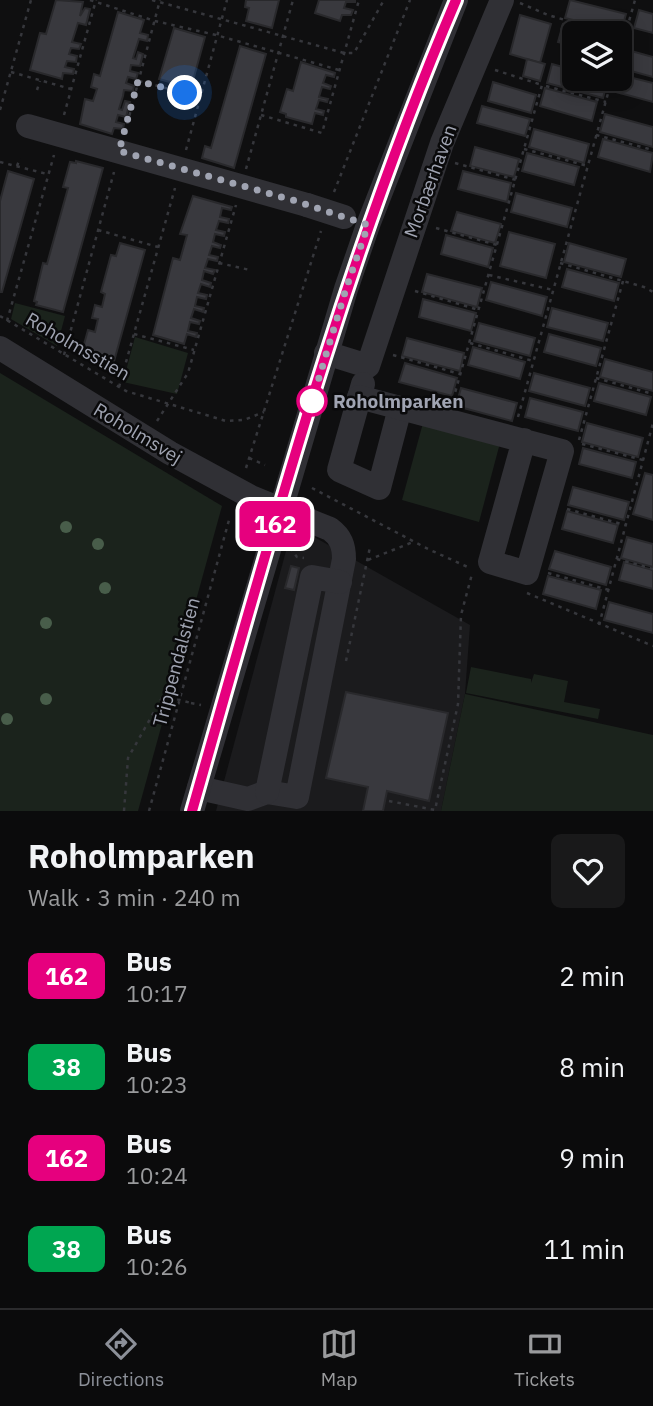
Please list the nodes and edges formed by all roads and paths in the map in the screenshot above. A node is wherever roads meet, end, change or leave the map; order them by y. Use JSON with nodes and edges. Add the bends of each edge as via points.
{"nodes":[{"id":1,"x":31,"y":0,"type":"edge"},
{"id":2,"x":90,"y":0,"type":"edge"},
{"id":3,"x":152,"y":0,"type":"edge"},
{"id":4,"x":227,"y":0,"type":"edge"},
{"id":5,"x":293,"y":0,"type":"edge"},
{"id":6,"x":359,"y":0,"type":"edge"},
{"id":7,"x":384,"y":0,"type":"edge"},
{"id":8,"x":456,"y":0,"type":"edge"},
{"id":9,"x":502,"y":0,"type":"edge"},
{"id":10,"x":514,"y":0,"type":"edge"},
{"id":11,"x":635,"y":0,"type":"edge"},
{"id":12,"x":96,"y":1,"type":"edge"},
{"id":13,"x":160,"y":1,"type":"edge"},
{"id":14,"x":222,"y":20,"type":"junction"},
{"id":15,"x":155,"y":21,"type":"junction"},
{"id":16,"x":568,"y":21,"type":"edge"},
{"id":17,"x":628,"y":21,"type":"edge"},
{"id":18,"x":216,"y":35,"type":"junction"},
{"id":19,"x":283,"y":37,"type":"junction"},
{"id":20,"x":344,"y":53,"type":"junction"},
{"id":21,"x":278,"y":54,"type":"junction"},
{"id":22,"x":476,"y":62,"type":"junction"},
{"id":23,"x":339,"y":70,"type":"junction"},
{"id":24,"x":11,"y":72,"type":"junction"},
{"id":25,"x":40,"y":81,"type":"junction"},
{"id":26,"x":138,"y":81,"type":"junction"},
{"id":27,"x":542,"y":85,"type":"junction"},
{"id":28,"x":71,"y":89,"type":"junction"},
{"id":29,"x":37,"y":90,"type":"dead end"},
{"id":30,"x":609,"y":91,"type":"edge"},
{"id":31,"x":200,"y":97,"type":"junction"},
{"id":32,"x":606,"y":102,"type":"junction"},
{"id":33,"x":1,"y":104,"type":"edge"},
{"id":34,"x":0,"y":110,"type":"edge"},
{"id":35,"x":261,"y":115,"type":"junction"},
{"id":36,"x":62,"y":123,"type":"dead end"},
{"id":37,"x":290,"y":124,"type":"junction"},
{"id":38,"x":28,"y":126,"type":"dead end"},
{"id":39,"x":289,"y":129,"type":"dead end"},
{"id":40,"x":596,"y":135,"type":"junction"},
{"id":41,"x":524,"y":149,"type":"junction"},
{"id":42,"x":653,"y":150,"type":"edge"},
{"id":43,"x":119,"y":151,"type":"junction"},
{"id":44,"x":54,"y":155,"type":"dead end"},
{"id":45,"x":184,"y":157,"type":"dead end"},
{"id":46,"x":20,"y":158,"type":"dead end"},
{"id":47,"x":437,"y":158,"type":"junction"},
{"id":48,"x":0,"y":162,"type":"edge"},
{"id":49,"x":17,"y":166,"type":"junction"},
{"id":50,"x":588,"y":166,"type":"junction"},
{"id":51,"x":48,"y":175,"type":"junction"},
{"id":52,"x":516,"y":180,"type":"junction"},
{"id":53,"x":241,"y":186,"type":"junction"},
{"id":54,"x":175,"y":188,"type":"dead end"},
{"id":55,"x":416,"y":221,"type":"junction"},
{"id":56,"x":368,"y":225,"type":"junction"},
{"id":57,"x":98,"y":230,"type":"junction"},
{"id":58,"x":497,"y":245,"type":"junction"},
{"id":59,"x":158,"y":247,"type":"junction"},
{"id":60,"x":219,"y":263,"type":"junction"},
{"id":61,"x":561,"y":264,"type":"junction"},
{"id":62,"x":250,"y":270,"type":"dead end"},
{"id":63,"x":489,"y":275,"type":"junction"},
{"id":64,"x":394,"y":285,"type":"junction"},
{"id":65,"x":553,"y":290,"type":"junction"},
{"id":66,"x":653,"y":292,"type":"edge"},
{"id":67,"x":479,"y":310,"type":"junction"},
{"id":68,"x":0,"y":316,"type":"edge"},
{"id":69,"x":7,"y":321,"type":"junction"},
{"id":70,"x":134,"y":334,"type":"junction"},
{"id":71,"x":470,"y":343,"type":"junction"},
{"id":72,"x":0,"y":348,"type":"edge"},
{"id":73,"x":194,"y":350,"type":"junction"},
{"id":74,"x":326,"y":353,"type":"junction"},
{"id":75,"x":64,"y":355,"type":"junction"},
{"id":76,"x":370,"y":358,"type":"junction"},
{"id":77,"x":533,"y":361,"type":"junction"},
{"id":78,"x":460,"y":374,"type":"junction"},
{"id":79,"x":596,"y":378,"type":"dead end"},
{"id":80,"x":119,"y":387,"type":"junction"},
{"id":81,"x":653,"y":394,"type":"edge"},
{"id":82,"x":359,"y":397,"type":"junction"},
{"id":83,"x":168,"y":404,"type":"junction"},
{"id":84,"x":400,"y":408,"type":"junction"},
{"id":85,"x":264,"y":412,"type":"dead end"},
{"id":86,"x":448,"y":420,"type":"junction"},
{"id":87,"x":653,"y":425,"type":"edge"},
{"id":88,"x":145,"y":438,"type":"junction"},
{"id":89,"x":518,"y":439,"type":"junction"},
{"id":90,"x":578,"y":443,"type":"dead end"},
{"id":91,"x":249,"y":457,"type":"dead end"},
{"id":92,"x":643,"y":460,"type":"junction"},
{"id":93,"x":265,"y":465,"type":"dead end"},
{"id":94,"x":547,"y":503,"type":"junction"},
{"id":95,"x":289,"y":513,"type":"junction"},
{"id":96,"x":229,"y":520,"type":"dead end"},
{"id":97,"x":626,"y":525,"type":"junction"},
{"id":98,"x":413,"y":542,"type":"dead end"},
{"id":99,"x":309,"y":559,"type":"dead end"},
{"id":100,"x":617,"y":559,"type":"junction"},
{"id":101,"x":368,"y":560,"type":"dead end"},
{"id":102,"x":528,"y":567,"type":"junction"},
{"id":103,"x":474,"y":569,"type":"dead end"},
{"id":104,"x":653,"y":569,"type":"edge"},
{"id":105,"x":609,"y":590,"type":"junction"},
{"id":106,"x":599,"y":625,"type":"dead end"},
{"id":107,"x":191,"y":703,"type":"dead end"},
{"id":108,"x":195,"y":799,"type":"edge"},
{"id":109,"x":389,"y":801,"type":"dead end"},
{"id":110,"x":124,"y":811,"type":"edge"},
{"id":111,"x":149,"y":811,"type":"edge"},
{"id":112,"x":435,"y":811,"type":"edge"}],
"edges":[{"from":1,"to":24,"type":"path"},
{"from":2,"to":12,"type":"path"},
{"from":3,"to":13,"type":"path"},
{"from":4,"to":14,"type":"path"},
{"from":5,"to":19,"type":"path"},
{"from":6,"to":20,"type":"path"},
{"from":7,"to":20,"type":"path","via":[[354,53]]},
{"from":8,"to":56,"type":"street"},
{"from":9,"to":22,"type":"street","name":"Morbærhaven"},
{"from":10,"to":16,"type":"path"},
{"from":11,"to":17,"type":"path"},
{"from":12,"to":15,"type":"path"},
{"from":12,"to":28,"type":"path"},
{"from":13,"to":14,"type":"path"},
{"from":13,"to":15,"type":"path"},
{"from":14,"to":18,"type":"path"},
{"from":14,"to":19,"type":"path"},
{"from":15,"to":18,"type":"path"},
{"from":15,"to":26,"type":"path"},
{"from":18,"to":21,"type":"path"},
{"from":18,"to":31,"type":"path"},
{"from":19,"to":20,"type":"path"},
{"from":19,"to":21,"type":"path"},
{"from":20,"to":23,"type":"path"},
{"from":21,"to":23,"type":"path"},
{"from":21,"to":35,"type":"path"},
{"from":22,"to":27,"type":"path"},
{"from":22,"to":47,"type":"street","name":"Morbærhaven"},
{"from":23,"to":37,"type":"path","via":[[322,133]]},
{"from":24,"to":25,"type":"path"},
{"from":24,"to":33,"type":"path"},
{"from":25,"to":28,"type":"path"},
{"from":25,"to":29,"type":"path"},
{"from":26,"to":31,"type":"path"},
{"from":26,"to":43,"type":"path"},
{"from":27,"to":32,"type":"path"},
{"from":27,"to":41,"type":"path"},
{"from":28,"to":36,"type":"path"},
{"from":30,"to":32,"type":"path"},
{"from":31,"to":45,"type":"path"},
{"from":32,"to":40,"type":"path"},
{"from":33,"to":34,"type":"path"},
{"from":35,"to":37,"type":"path"},
{"from":35,"to":53,"type":"path"},
{"from":37,"to":39,"type":"path"},
{"from":38,"to":43,"type":"street"},
{"from":40,"to":42,"type":"path"},
{"from":40,"to":50,"type":"path"},
{"from":41,"to":50,"type":"path"},
{"from":41,"to":52,"type":"path"},
{"from":43,"to":53,"type":"street"},
{"from":43,"to":57,"type":"path"},
{"from":44,"to":51,"type":"path"},
{"from":46,"to":49,"type":"path"},
{"from":47,"to":52,"type":"path"},
{"from":47,"to":55,"type":"street","name":"Morbærhaven"},
{"from":48,"to":49,"type":"path"},
{"from":49,"to":51,"type":"path"},
{"from":50,"to":61,"type":"path"},
{"from":51,"to":69,"type":"path"},
{"from":52,"to":58,"type":"path"},
{"from":53,"to":56,"type":"street","bridge":true},
{"from":53,"to":60,"type":"path"},
{"from":54,"to":59,"type":"path"},
{"from":55,"to":58,"type":"path"},
{"from":55,"to":64,"type":"street","name":"Morbærhaven"},
{"from":56,"to":74,"type":"street"},
{"from":57,"to":59,"type":"path"},
{"from":57,"to":75,"type":"path"},
{"from":58,"to":63,"type":"path"},
{"from":59,"to":70,"type":"path"},
{"from":60,"to":62,"type":"path"},
{"from":60,"to":73,"type":"path"},
{"from":61,"to":65,"type":"path"},
{"from":61,"to":66,"type":"path"},
{"from":63,"to":65,"type":"path"},
{"from":63,"to":67,"type":"path"},
{"from":64,"to":67,"type":"path"},
{"from":64,"to":76,"type":"street","name":"Morbærhaven"},
{"from":65,"to":77,"type":"path"},
{"from":67,"to":71,"type":"path"},
{"from":68,"to":69,"type":"path","name":"Roholmsstien"},
{"from":69,"to":75,"type":"path","name":"Roholmsstien"},
{"from":70,"to":73,"type":"path"},
{"from":70,"to":80,"type":"path"},
{"from":71,"to":77,"type":"path"},
{"from":71,"to":78,"type":"path"},
{"from":72,"to":88,"type":"street","name":"Roholmsvej"},
{"from":73,"to":83,"type":"path","via":[[188,373]]},
{"from":74,"to":76,"type":"street"},
{"from":74,"to":95,"type":"street"},
{"from":75,"to":80,"type":"path","name":"Roholmsstien"},
{"from":76,"to":78,"type":"path"},
{"from":76,"to":82,"type":"street","name":"Morbærhaven"},
{"from":77,"to":89,"type":"path"},
{"from":78,"to":86,"type":"path"},
{"from":79,"to":81,"type":"path"},
{"from":80,"to":83,"type":"path","name":"Roholmsstien"},
{"from":82,"to":84,"type":"street"},
{"from":82,"to":84,"type":"street","name":"Morbærhaven","via":[[339,470],[379,488]]},
{"from":83,"to":85,"type":"path","name":"Roholmsstien","via":[[226,421]]},
{"from":83,"to":88,"type":"path"},
{"from":84,"to":86,"type":"street"},
{"from":86,"to":89,"type":"street"},
{"from":87,"to":92,"type":"path"},
{"from":88,"to":95,"type":"street","name":"Roholmsvej"},
{"from":89,"to":94,"type":"street","via":[[562,451]]},
{"from":89,"to":102,"type":"street","via":[[490,562],[527,573]]},
{"from":90,"to":92,"type":"path"},
{"from":91,"to":93,"type":"path"},
{"from":92,"to":97,"type":"path"},
{"from":94,"to":97,"type":"path"},
{"from":94,"to":102,"type":"street"},
{"from":95,"to":99,"type":"path","via":[[290,548],[297,557]]},
{"from":95,"to":108,"type":"street"},
{"from":95,"to":108,"type":"street","name":"Roholmsvej","via":[[337,534],[349,573],[297,797],[267,792],[248,799]]},
{"from":96,"to":111,"type":"path","name":"Trippendalstien"},
{"from":97,"to":100,"type":"path"},
{"from":98,"to":101,"type":"path"},
{"from":100,"to":104,"type":"path"},
{"from":100,"to":105,"type":"path"},
{"from":102,"to":105,"type":"path"},
{"from":103,"to":112,"type":"path","via":[[461,615],[457,704]]},
{"from":105,"to":106,"type":"path"},
{"from":107,"to":110,"type":"path","bridge":true,"via":[[163,696],[128,758]]},
{"from":109,"to":112,"type":"path"}]}
